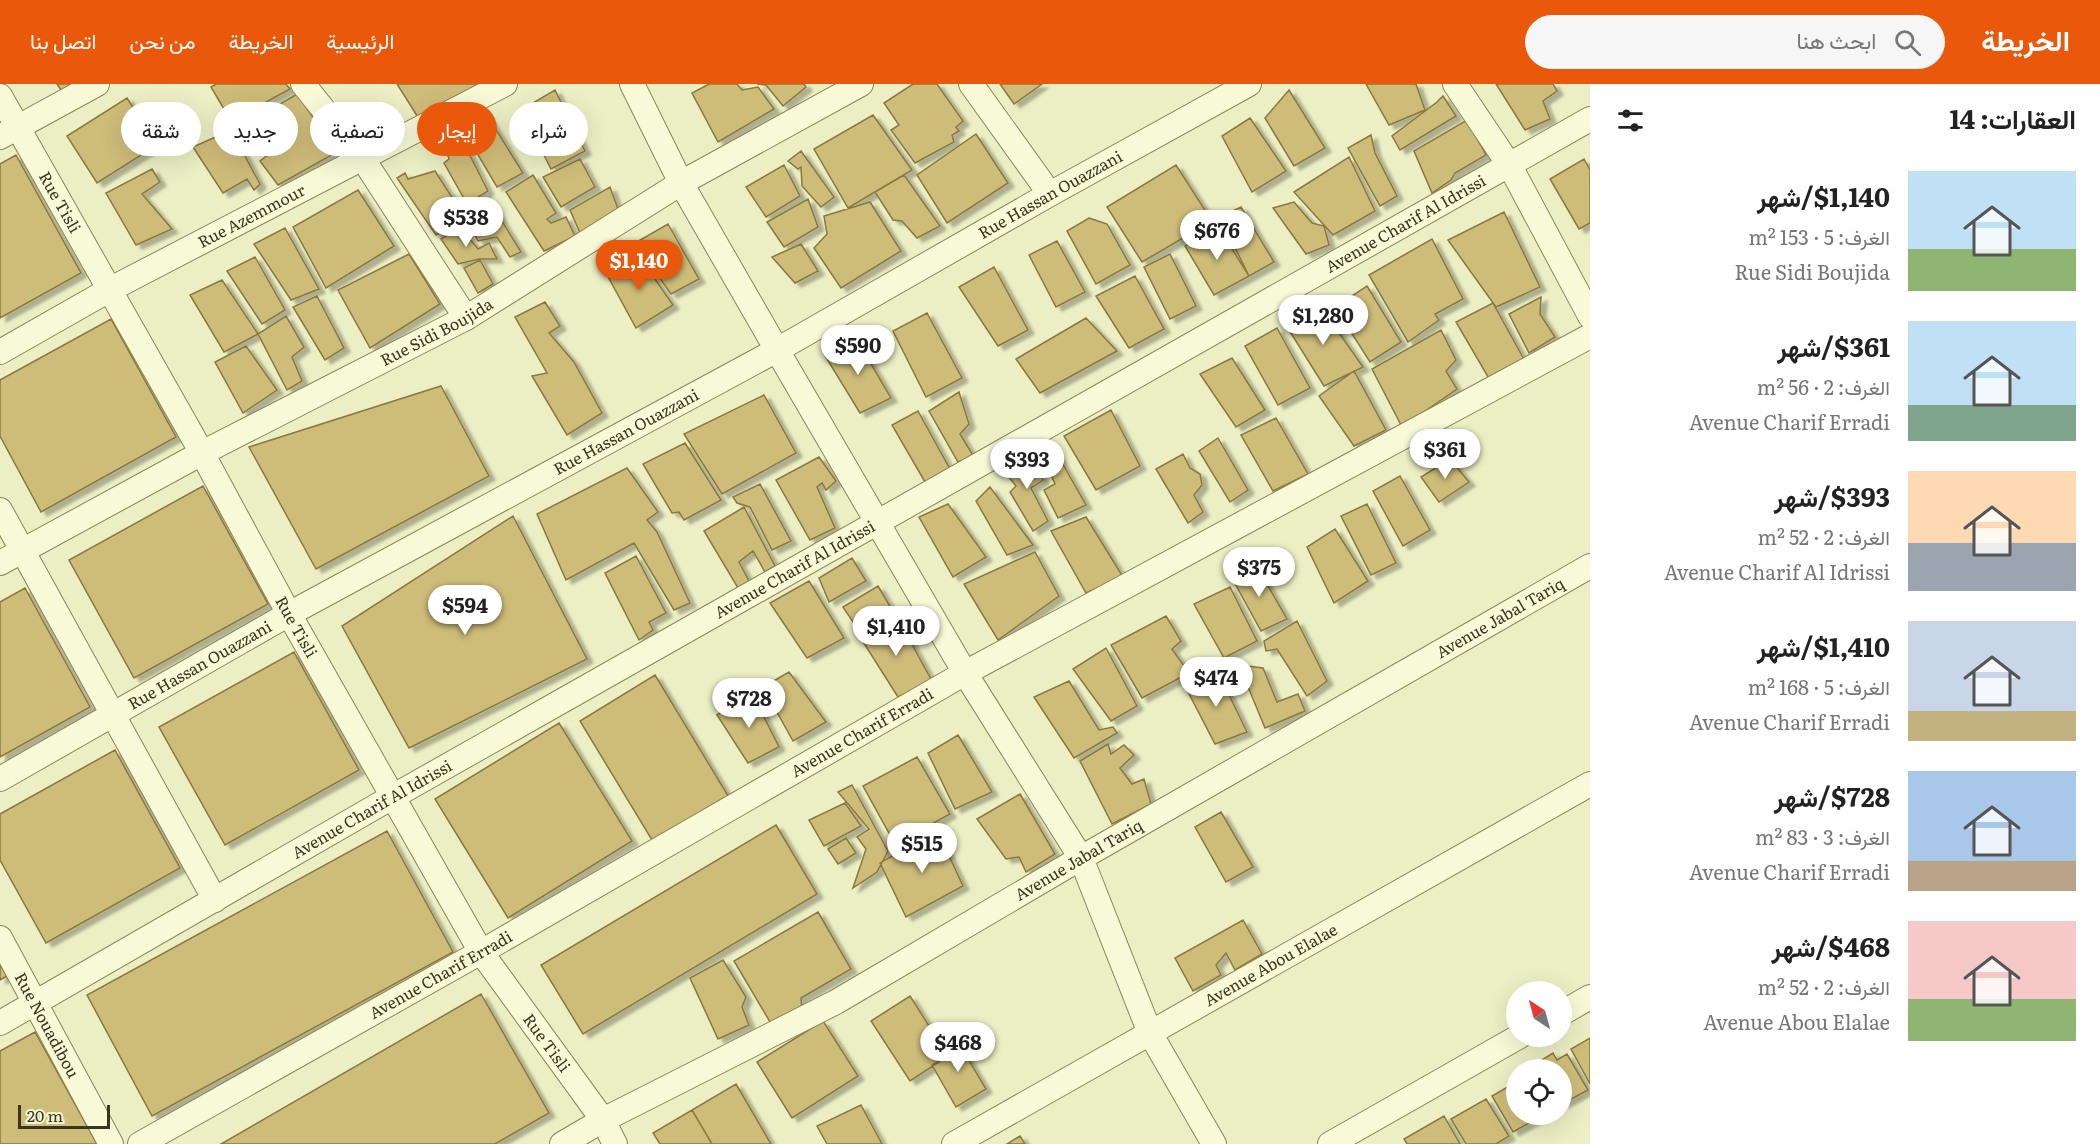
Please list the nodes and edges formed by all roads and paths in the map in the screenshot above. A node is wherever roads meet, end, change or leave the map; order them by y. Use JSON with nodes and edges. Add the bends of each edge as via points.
{"nodes":[{"id":1,"x":96,"y":84,"type":"edge"},
{"id":2,"x":303,"y":84,"type":"edge"},
{"id":3,"x":505,"y":84,"type":"edge"},
{"id":4,"x":632,"y":84,"type":"edge"},
{"id":5,"x":861,"y":84,"type":"edge"},
{"id":6,"x":971,"y":84,"type":"edge"},
{"id":7,"x":1249,"y":84,"type":"edge"},
{"id":8,"x":1455,"y":84,"type":"edge"},
{"id":9,"x":0,"y":96,"type":"edge"},
{"id":10,"x":1590,"y":119,"type":"edge"},
{"id":11,"x":9,"y":132,"type":"edge"},
{"id":12,"x":363,"y":159,"type":"junction"},
{"id":13,"x":1510,"y":166,"type":"junction"},
{"id":14,"x":681,"y":183,"type":"junction"},
{"id":15,"x":1050,"y":194,"type":"junction"},
{"id":16,"x":109,"y":290,"type":"junction"},
{"id":17,"x":1590,"y":316,"type":"edge"},
{"id":18,"x":466,"y":318,"type":"junction"},
{"id":19,"x":1590,"y":336,"type":"edge"},
{"id":20,"x":777,"y":350,"type":"junction"},
{"id":21,"x":0,"y":352,"type":"edge"},
{"id":22,"x":202,"y":453,"type":"junction"},
{"id":23,"x":0,"y":510,"type":"edge"},
{"id":24,"x":879,"y":523,"type":"junction"},
{"id":25,"x":23,"y":551,"type":"junction"},
{"id":26,"x":0,"y":564,"type":"edge"},
{"id":27,"x":1590,"y":566,"type":"edge"},
{"id":28,"x":289,"y":615,"type":"junction"},
{"id":29,"x":965,"y":673,"type":"junction"},
{"id":30,"x":114,"y":715,"type":"junction"},
{"id":31,"x":0,"y":778,"type":"edge"},
{"id":32,"x":1590,"y":784,"type":"edge"},
{"id":33,"x":394,"y":796,"type":"junction"},
{"id":34,"x":1081,"y":858,"type":"junction"},
{"id":35,"x":215,"y":900,"type":"junction"},
{"id":36,"x":0,"y":938,"type":"edge"},
{"id":37,"x":481,"y":952,"type":"junction"},
{"id":38,"x":1590,"y":997,"type":"edge"},
{"id":39,"x":35,"y":1003,"type":"junction"},
{"id":40,"x":1572,"y":1007,"type":"edge"},
{"id":41,"x":0,"y":1023,"type":"edge"},
{"id":42,"x":1150,"y":1033,"type":"junction"},
{"id":43,"x":1506,"y":1044,"type":"edge"},
{"id":44,"x":603,"y":1120,"type":"junction"},
{"id":45,"x":111,"y":1144,"type":"edge"},
{"id":46,"x":141,"y":1144,"type":"edge"},
{"id":47,"x":562,"y":1144,"type":"edge"},
{"id":48,"x":615,"y":1144,"type":"edge"},
{"id":49,"x":954,"y":1144,"type":"edge"},
{"id":50,"x":1214,"y":1144,"type":"edge"},
{"id":51,"x":1330,"y":1144,"type":"edge"}],
"edges":[{"from":1,"to":11,"type":"street"},
{"from":2,"to":12,"type":"street"},
{"from":3,"to":12,"type":"street","name":"Rue Azemmour"},
{"from":4,"to":14,"type":"street"},
{"from":5,"to":14,"type":"street","name":"Rue Sidi Boujida"},
{"from":6,"to":15,"type":"street"},
{"from":7,"to":15,"type":"street","name":"Rue Hassan Ouazzani"},
{"from":8,"to":13,"type":"street"},
{"from":9,"to":11,"type":"street","name":"Rue Tisli"},
{"from":10,"to":13,"type":"street","name":"Avenue Charif Al Idrissi"},
{"from":11,"to":16,"type":"street","name":"Rue Tisli"},
{"from":12,"to":16,"type":"street","name":"Rue Azemmour"},
{"from":12,"to":18,"type":"street"},
{"from":13,"to":17,"type":"street"},
{"from":13,"to":24,"type":"street","name":"Avenue Charif Al Idrissi"},
{"from":14,"to":18,"type":"street","name":"Rue Sidi Boujida"},
{"from":14,"to":20,"type":"street"},
{"from":15,"to":20,"type":"street","name":"Rue Hassan Ouazzani"},
{"from":16,"to":21,"type":"street","name":"Rue Azemmour"},
{"from":16,"to":22,"type":"street","name":"Rue Tisli"},
{"from":18,"to":22,"type":"street","name":"Rue Sidi Boujida"},
{"from":19,"to":29,"type":"street","name":"Avenue Charif Erradi"},
{"from":20,"to":24,"type":"street"},
{"from":20,"to":28,"type":"street","name":"Rue Hassan Ouazzani"},
{"from":22,"to":25,"type":"street","name":"Rue Sidi Boujida"},
{"from":22,"to":28,"type":"street","name":"Rue Tisli"},
{"from":23,"to":25,"type":"street"},
{"from":24,"to":29,"type":"street"},
{"from":24,"to":33,"type":"street","name":"Avenue Charif Al Idrissi"},
{"from":25,"to":26,"type":"street","name":"Rue Sidi Boujida"},
{"from":25,"to":30,"type":"street"},
{"from":27,"to":34,"type":"street","name":"Avenue Jabal Tariq"},
{"from":28,"to":30,"type":"street","name":"Rue Hassan Ouazzani"},
{"from":28,"to":33,"type":"street","name":"Rue Tisli"},
{"from":29,"to":34,"type":"street"},
{"from":29,"to":37,"type":"street","name":"Avenue Charif Erradi"},
{"from":30,"to":31,"type":"street","name":"Rue Hassan Ouazzani"},
{"from":30,"to":35,"type":"street"},
{"from":32,"to":42,"type":"street","name":"Avenue Abou Elalae"},
{"from":33,"to":35,"type":"street","name":"Avenue Charif Al Idrissi"},
{"from":33,"to":37,"type":"street","name":"Rue Tisli"},
{"from":34,"to":42,"type":"street"},
{"from":34,"to":44,"type":"street","name":"Avenue Jabal Tariq","via":[[836,1002]]},
{"from":35,"to":39,"type":"street","name":"Avenue Charif Al Idrissi"},
{"from":36,"to":39,"type":"street","name":"Rue Nouadibou"},
{"from":37,"to":44,"type":"street","name":"Rue Tisli"},
{"from":37,"to":46,"type":"street","name":"Avenue Charif Erradi"},
{"from":38,"to":40,"type":"street"},
{"from":39,"to":41,"type":"street","name":"Avenue Charif Al Idrissi"},
{"from":39,"to":45,"type":"street","name":"Rue Nouadibou"},
{"from":42,"to":49,"type":"street","name":"Avenue Abou Elalae"},
{"from":42,"to":50,"type":"street"},
{"from":43,"to":51,"type":"street"},
{"from":44,"to":47,"type":"street","name":"Avenue Jabal Tariq"},
{"from":44,"to":48,"type":"street","name":"Rue Tisli"}]}
